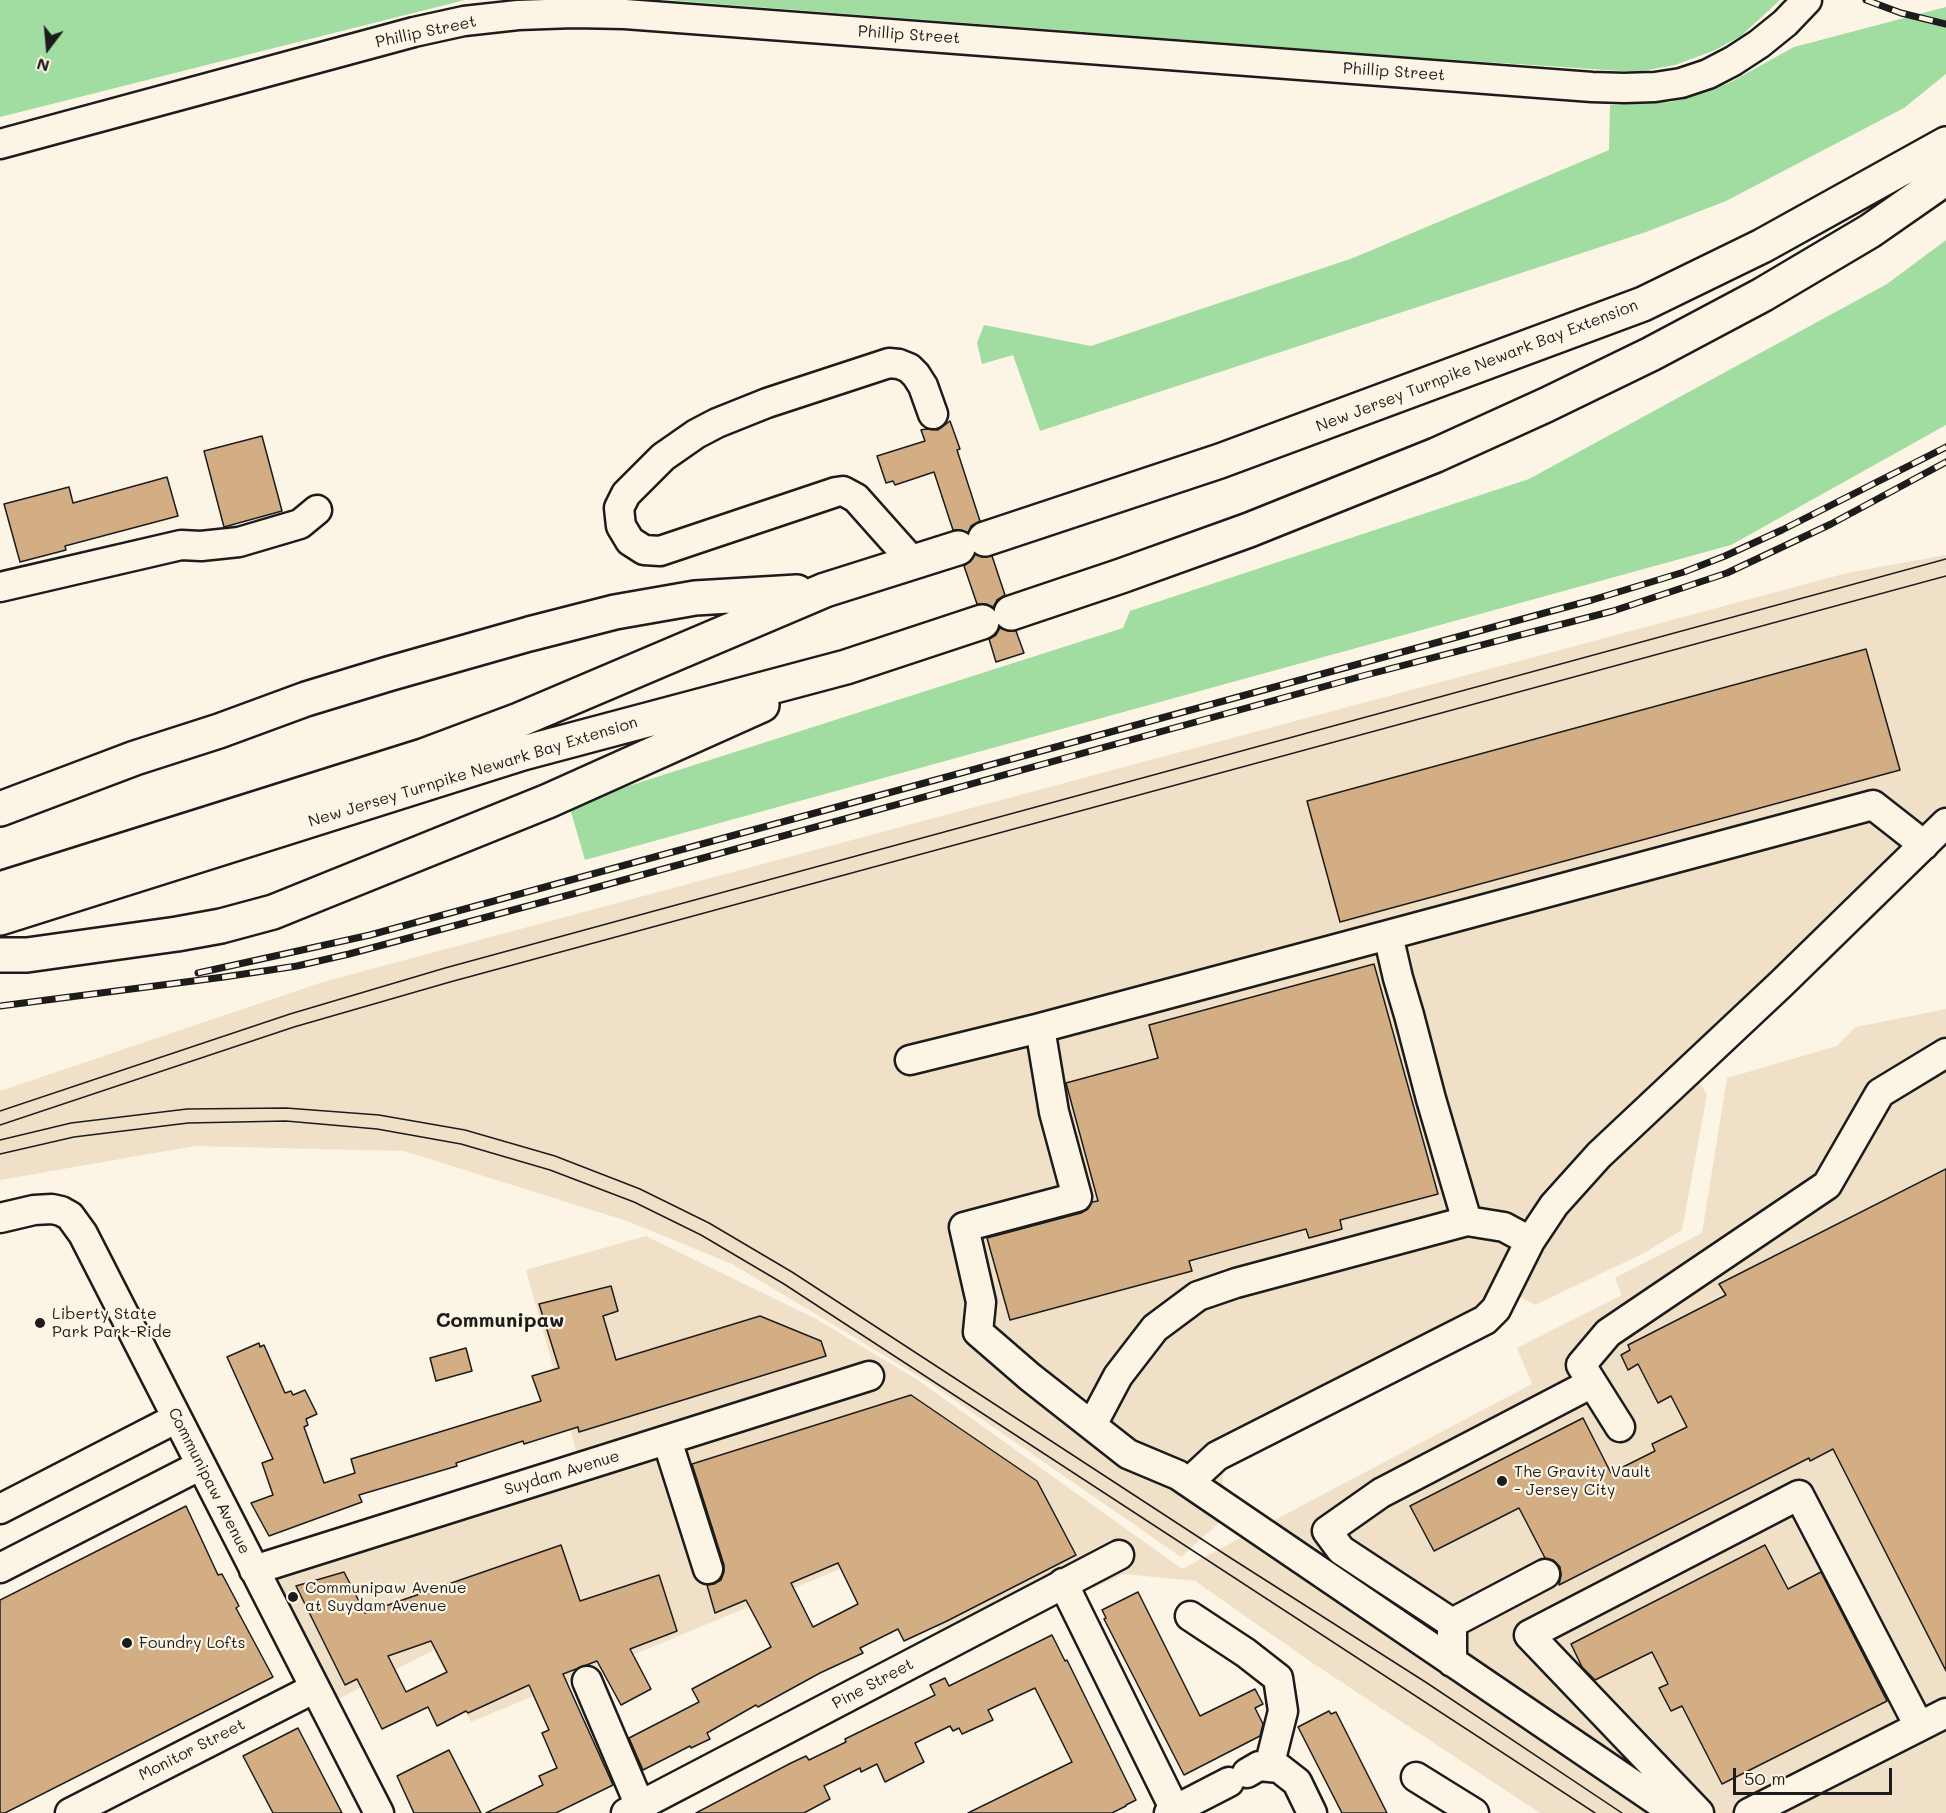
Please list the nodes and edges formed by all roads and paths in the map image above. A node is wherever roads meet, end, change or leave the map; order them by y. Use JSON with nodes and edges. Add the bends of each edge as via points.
{"nodes":[{"id":1,"x":1807,"y":0,"type":"edge"},
{"id":2,"x":0,"y":144,"type":"edge"},
{"id":3,"x":1941,"y":146,"type":"edge"},
{"id":4,"x":933,"y":414,"type":"dead end"},
{"id":5,"x":317,"y":510,"type":"dead end"},
{"id":6,"x":913,"y":562,"type":"junction"},
{"id":7,"x":0,"y":587,"type":"edge"},
{"id":8,"x":825,"y":590,"type":"junction"},
{"id":9,"x":846,"y":667,"type":"junction"},
{"id":10,"x":0,"y":809,"type":"edge"},
{"id":11,"x":1946,"y":823,"type":"edge"},
{"id":12,"x":1924,"y":844,"type":"junction"},
{"id":13,"x":72,"y":881,"type":"junction"},
{"id":14,"x":0,"y":889,"type":"edge"},
{"id":15,"x":0,"y":918,"type":"edge"},
{"id":16,"x":1388,"y":935,"type":"junction"},
{"id":17,"x":0,"y":955,"type":"edge"},
{"id":18,"x":1040,"y":1028,"type":"junction"},
{"id":19,"x":1946,"y":1053,"type":"edge"},
{"id":20,"x":910,"y":1060,"type":"dead end"},
{"id":21,"x":0,"y":1218,"type":"edge"},
{"id":22,"x":1467,"y":1221,"type":"junction"},
{"id":23,"x":1530,"y":1240,"type":"junction"},
{"id":24,"x":869,"y":1377,"type":"dead end"},
{"id":25,"x":1592,"y":1383,"type":"junction"},
{"id":26,"x":177,"y":1418,"type":"junction"},
{"id":27,"x":1092,"y":1425,"type":"junction"},
{"id":28,"x":1620,"y":1427,"type":"dead end"},
{"id":29,"x":667,"y":1440,"type":"junction"},
{"id":30,"x":201,"y":1465,"type":"junction"},
{"id":31,"x":1189,"y":1482,"type":"junction"},
{"id":32,"x":0,"y":1509,"type":"edge"},
{"id":33,"x":1119,"y":1555,"type":"dead end"},
{"id":34,"x":0,"y":1568,"type":"edge"},
{"id":35,"x":708,"y":1569,"type":"dead end"},
{"id":36,"x":254,"y":1570,"type":"junction"},
{"id":37,"x":1545,"y":1574,"type":"dead end"},
{"id":38,"x":1063,"y":1583,"type":"junction"},
{"id":39,"x":1190,"y":1616,"type":"dead end"},
{"id":40,"x":1452,"y":1623,"type":"junction"},
{"id":41,"x":1452,"y":1662,"type":"junction"},
{"id":42,"x":587,"y":1681,"type":"dead end"},
{"id":43,"x":315,"y":1688,"type":"junction"},
{"id":44,"x":1946,"y":1713,"type":"edge"},
{"id":45,"x":1919,"y":1726,"type":"junction"},
{"id":46,"x":1256,"y":1772,"type":"junction"},
{"id":47,"x":1416,"y":1777,"type":"dead end"},
{"id":48,"x":633,"y":1810,"type":"edge"},
{"id":49,"x":1172,"y":1812,"type":"edge"},
{"id":50,"x":70,"y":1813,"type":"edge"},
{"id":51,"x":378,"y":1813,"type":"edge"},
{"id":52,"x":1312,"y":1813,"type":"edge"},
{"id":53,"x":1473,"y":1813,"type":"edge"},
{"id":54,"x":1675,"y":1813,"type":"edge"},
{"id":55,"x":1699,"y":1813,"type":"edge"},
{"id":56,"x":1749,"y":1813,"type":"edge"}],
"edges":[{"from":1,"to":2,"type":"street","name":"Phillip Street","via":[[1759,44],[1716,70],[1681,83],[1624,88],[625,14],[518,15],[414,32]]},
{"from":3,"to":6,"type":"highway","name":"New Jersey Turnpike Newark Bay Extension","via":[[1719,268],[1601,321],[1220,461]]},
{"from":3,"to":9,"type":"highway","name":"New Jersey Turnpike Newark Bay Extension","via":[[1870,231],[1762,295],[1546,405],[1249,530]]},
{"from":4,"to":6,"type":"street","via":[[916,375],[909,368],[889,363],[767,403],[706,428],[649,470],[626,494],[619,508],[621,526],[630,541],[644,549],[660,551],[843,491],[855,498]]},
{"from":5,"to":7,"type":"street","via":[[300,524],[239,542],[181,545]]},
{"from":6,"to":8,"type":"highway","name":"New Jersey Turnpike Newark Bay Extension"},
{"from":8,"to":10,"type":"highway","via":[[694,598],[615,612],[529,634],[306,699]]},
{"from":8,"to":13,"type":"highway","name":"New Jersey Turnpike Newark Bay Extension","via":[[464,742]]},
{"from":9,"to":13,"type":"highway","name":"New Jersey Turnpike Newark Bay Extension","via":[[523,753]]},
{"from":9,"to":17,"type":"highway","via":[[548,801],[273,912],[177,934],[27,955]]},
{"from":11,"to":12,"type":"street"},
{"from":12,"to":16,"type":"street","via":[[1873,805]]},
{"from":12,"to":23,"type":"street","via":[[1599,1155],[1554,1205]]},
{"from":13,"to":14,"type":"highway","name":"New Jersey Turnpike Newark Bay Extension"},
{"from":13,"to":15,"type":"highway","name":"New Jersey Turnpike Newark Bay Extension"},
{"from":16,"to":18,"type":"street"},
{"from":16,"to":22,"type":"street"},
{"from":18,"to":20,"type":"street"},
{"from":18,"to":27,"type":"street","via":[[1054,1112],[1077,1197],[963,1227],[981,1302],[978,1332]]},
{"from":19,"to":25,"type":"street","via":[[1880,1093],[1827,1185],[1608,1333],[1581,1365]]},
{"from":21,"to":26,"type":"street","name":"Communipaw Avenue","via":[[42,1209],[70,1216]]},
{"from":22,"to":23,"type":"street","via":[[1504,1227]]},
{"from":22,"to":27,"type":"street","via":[[1236,1282],[1198,1296],[1155,1328],[1118,1376]]},
{"from":23,"to":31,"type":"street","via":[[1496,1309],[1485,1320],[1217,1456]]},
{"from":24,"to":29,"type":"street","name":"Suydam Avenue"},
{"from":25,"to":28,"type":"street"},
{"from":25,"to":40,"type":"street","via":[[1382,1493],[1327,1530],[1341,1550]]},
{"from":26,"to":30,"type":"street","name":"Communipaw Avenue"},
{"from":26,"to":32,"type":"street"},
{"from":27,"to":31,"type":"street","via":[[1128,1454]]},
{"from":29,"to":35,"type":"street"},
{"from":29,"to":36,"type":"street","name":"Suydam Avenue"},
{"from":30,"to":34,"type":"street"},
{"from":30,"to":36,"type":"street","name":"Communipaw Avenue"},
{"from":31,"to":41,"type":"street"},
{"from":33,"to":38,"type":"street","name":"Pine Street"},
{"from":36,"to":43,"type":"street","name":"Communipaw Avenue"},
{"from":37,"to":40,"type":"street"},
{"from":38,"to":48,"type":"street","name":"Pine Street"},
{"from":38,"to":49,"type":"street"},
{"from":39,"to":46,"type":"street","via":[[1278,1678],[1283,1711]]},
{"from":40,"to":41,"type":"street"},
{"from":41,"to":54,"type":"street"},
{"from":42,"to":48,"type":"street"},
{"from":43,"to":50,"type":"street","name":"Monitor Street"},
{"from":43,"to":51,"type":"street","name":"Communipaw Avenue"},
{"from":44,"to":45,"type":"street"},
{"from":45,"to":55,"type":"street","via":[[1799,1495],[1528,1635]]},
{"from":45,"to":56,"type":"street"},
{"from":46,"to":49,"type":"street"},
{"from":46,"to":52,"type":"street","via":[[1297,1782]]},
{"from":47,"to":53,"type":"street"}]}
